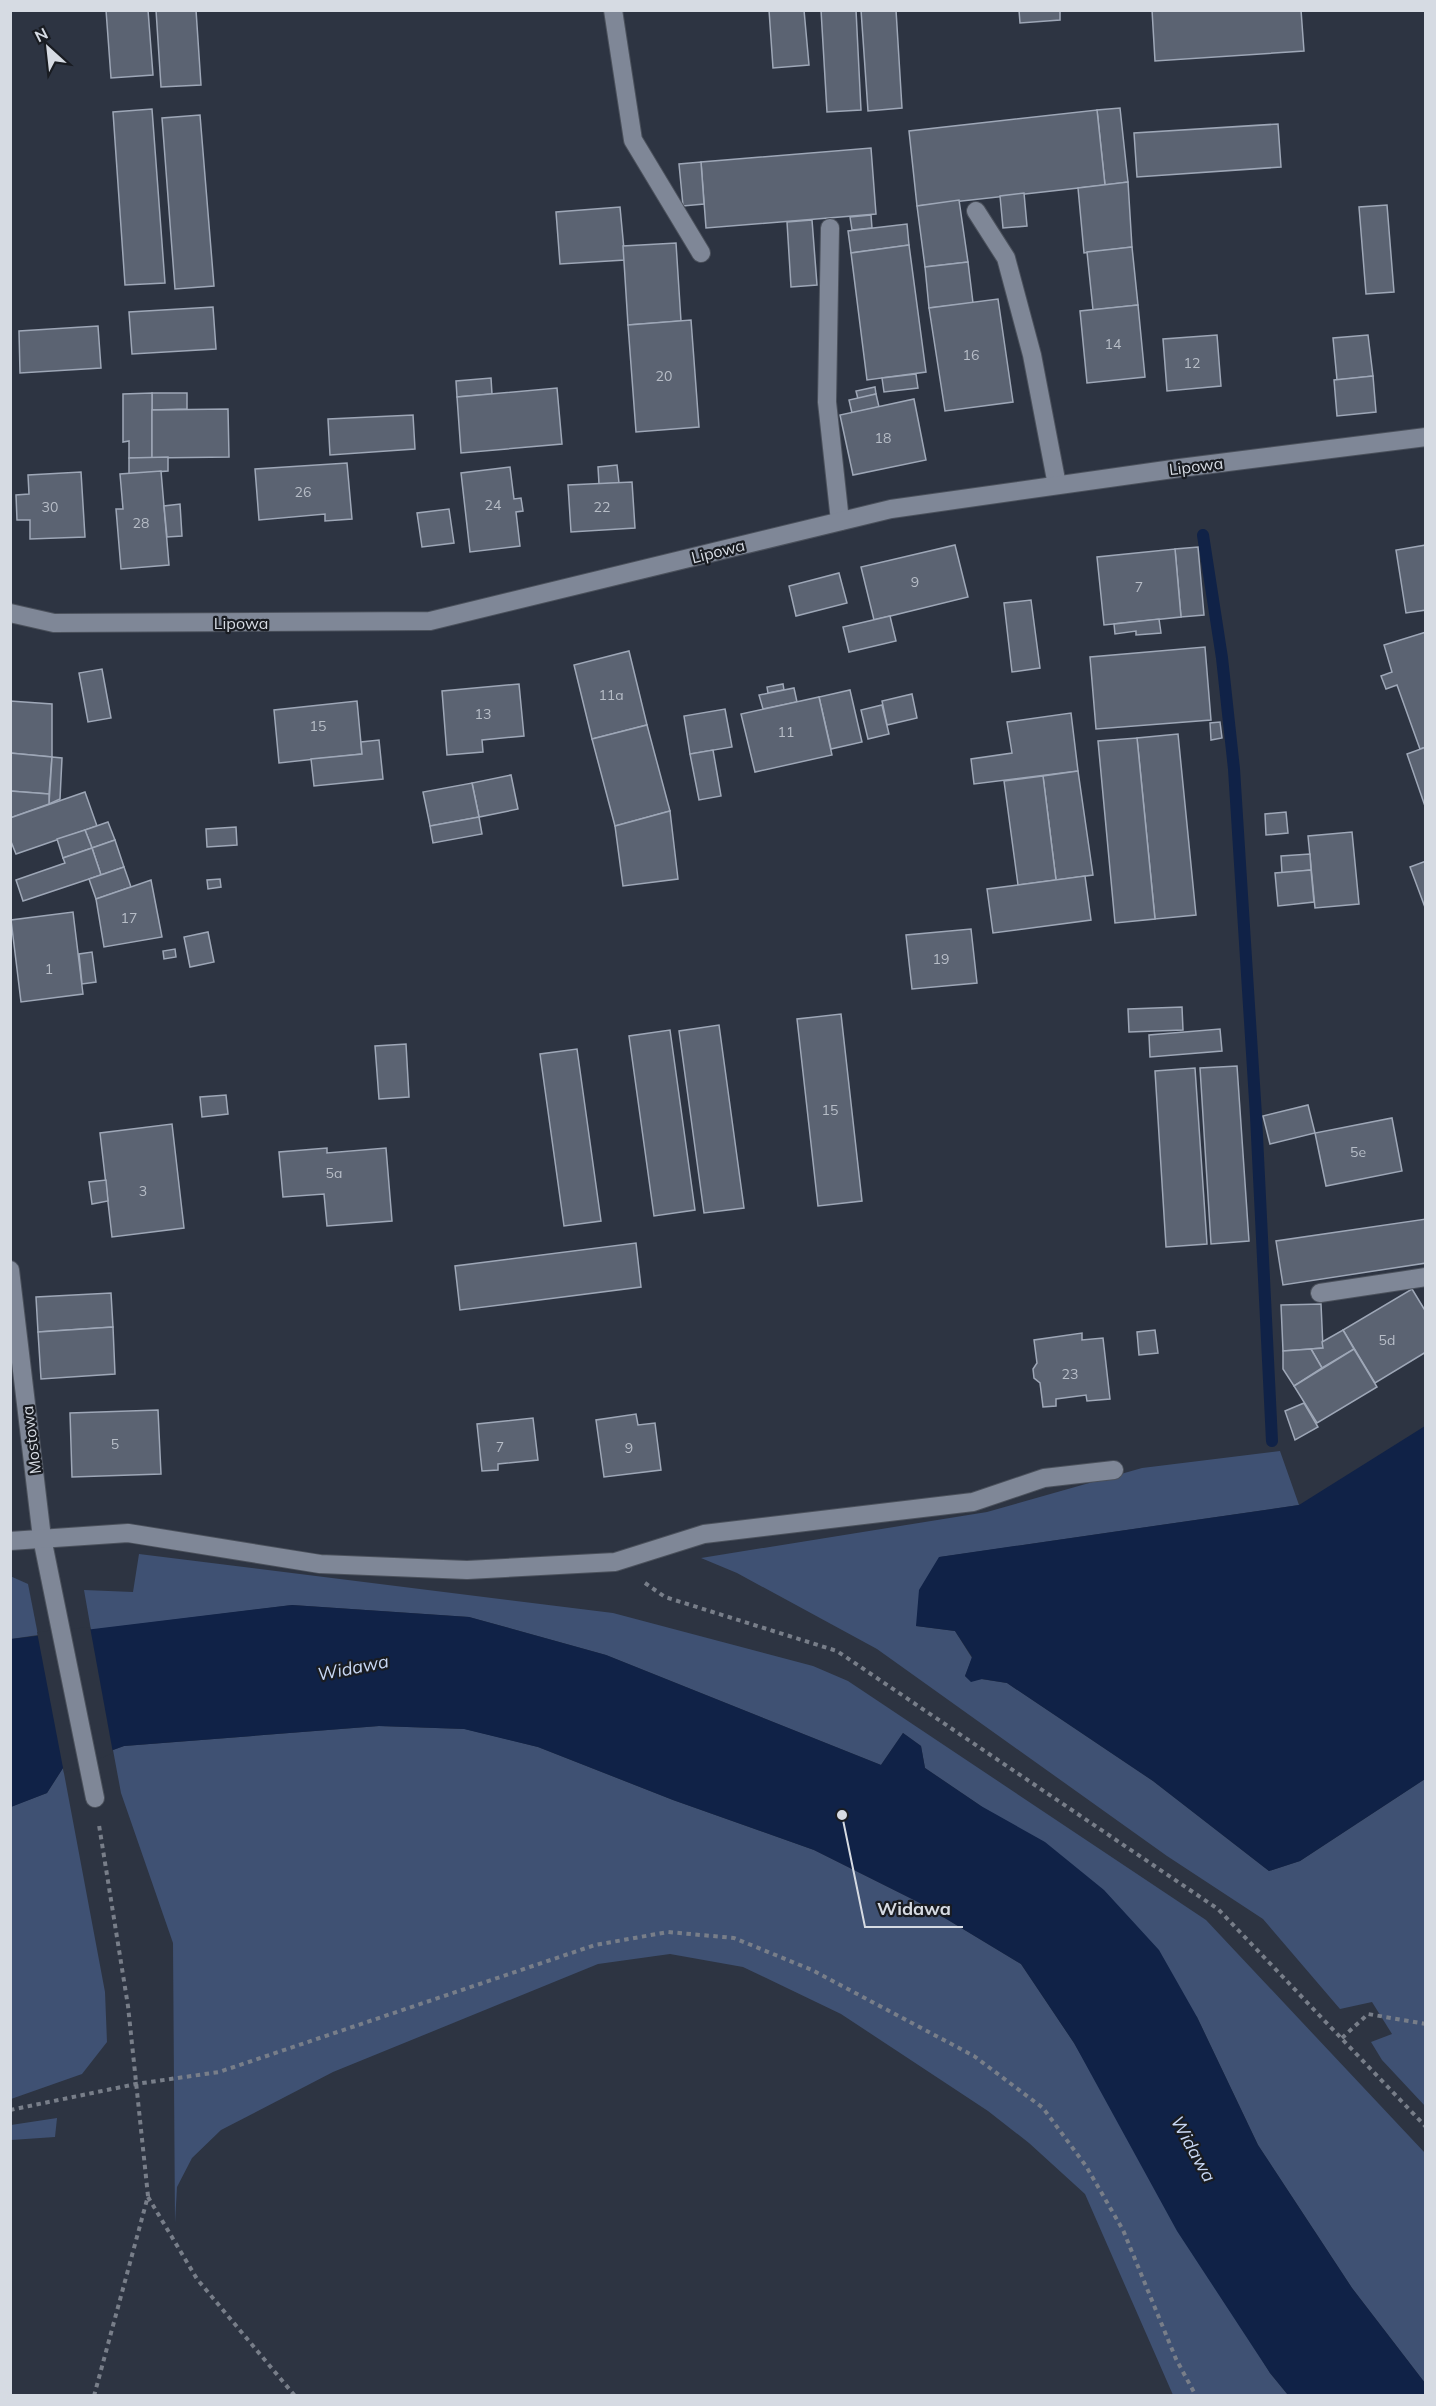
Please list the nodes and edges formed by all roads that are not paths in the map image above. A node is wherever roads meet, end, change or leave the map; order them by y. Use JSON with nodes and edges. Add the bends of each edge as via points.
{"nodes":[{"id":1,"x":613,"y":10,"type":"edge"},
{"id":2,"x":976,"y":211,"type":"dead end"},
{"id":3,"x":830,"y":228,"type":"dead end"},
{"id":4,"x":701,"y":253,"type":"dead end"},
{"id":5,"x":1425,"y":437,"type":"edge"},
{"id":6,"x":1057,"y":485,"type":"junction"},
{"id":7,"x":840,"y":521,"type":"junction"},
{"id":8,"x":10,"y":613,"type":"edge"},
{"id":9,"x":10,"y":1270,"type":"edge"},
{"id":10,"x":1425,"y":1277,"type":"edge"},
{"id":11,"x":1320,"y":1293,"type":"dead end"},
{"id":12,"x":1114,"y":1470,"type":"dead end"},
{"id":13,"x":42,"y":1538,"type":"junction"},
{"id":14,"x":10,"y":1542,"type":"edge"},
{"id":15,"x":95,"y":1798,"type":"road end"}],
"edges":[{"from":1,"to":4,"type":"street","via":[[633,140]]},
{"from":2,"to":6,"type":"street","via":[[1006,258],[1032,355]]},
{"from":3,"to":7,"type":"street","via":[[827,402]]},
{"from":5,"to":6,"type":"street","name":"Lipowa"},
{"from":6,"to":7,"type":"street","name":"Lipowa","via":[[891,509]]},
{"from":7,"to":8,"type":"street","name":"Lipowa","via":[[430,621],[54,623]]},
{"from":9,"to":13,"type":"street","name":"Mostowa"},
{"from":10,"to":11,"type":"street"},
{"from":12,"to":13,"type":"street","via":[[1044,1478],[973,1502],[704,1534],[615,1562],[467,1570],[320,1564],[128,1533]]},
{"from":13,"to":14,"type":"street"},
{"from":13,"to":15,"type":"street","name":"Mostowa"}]}
